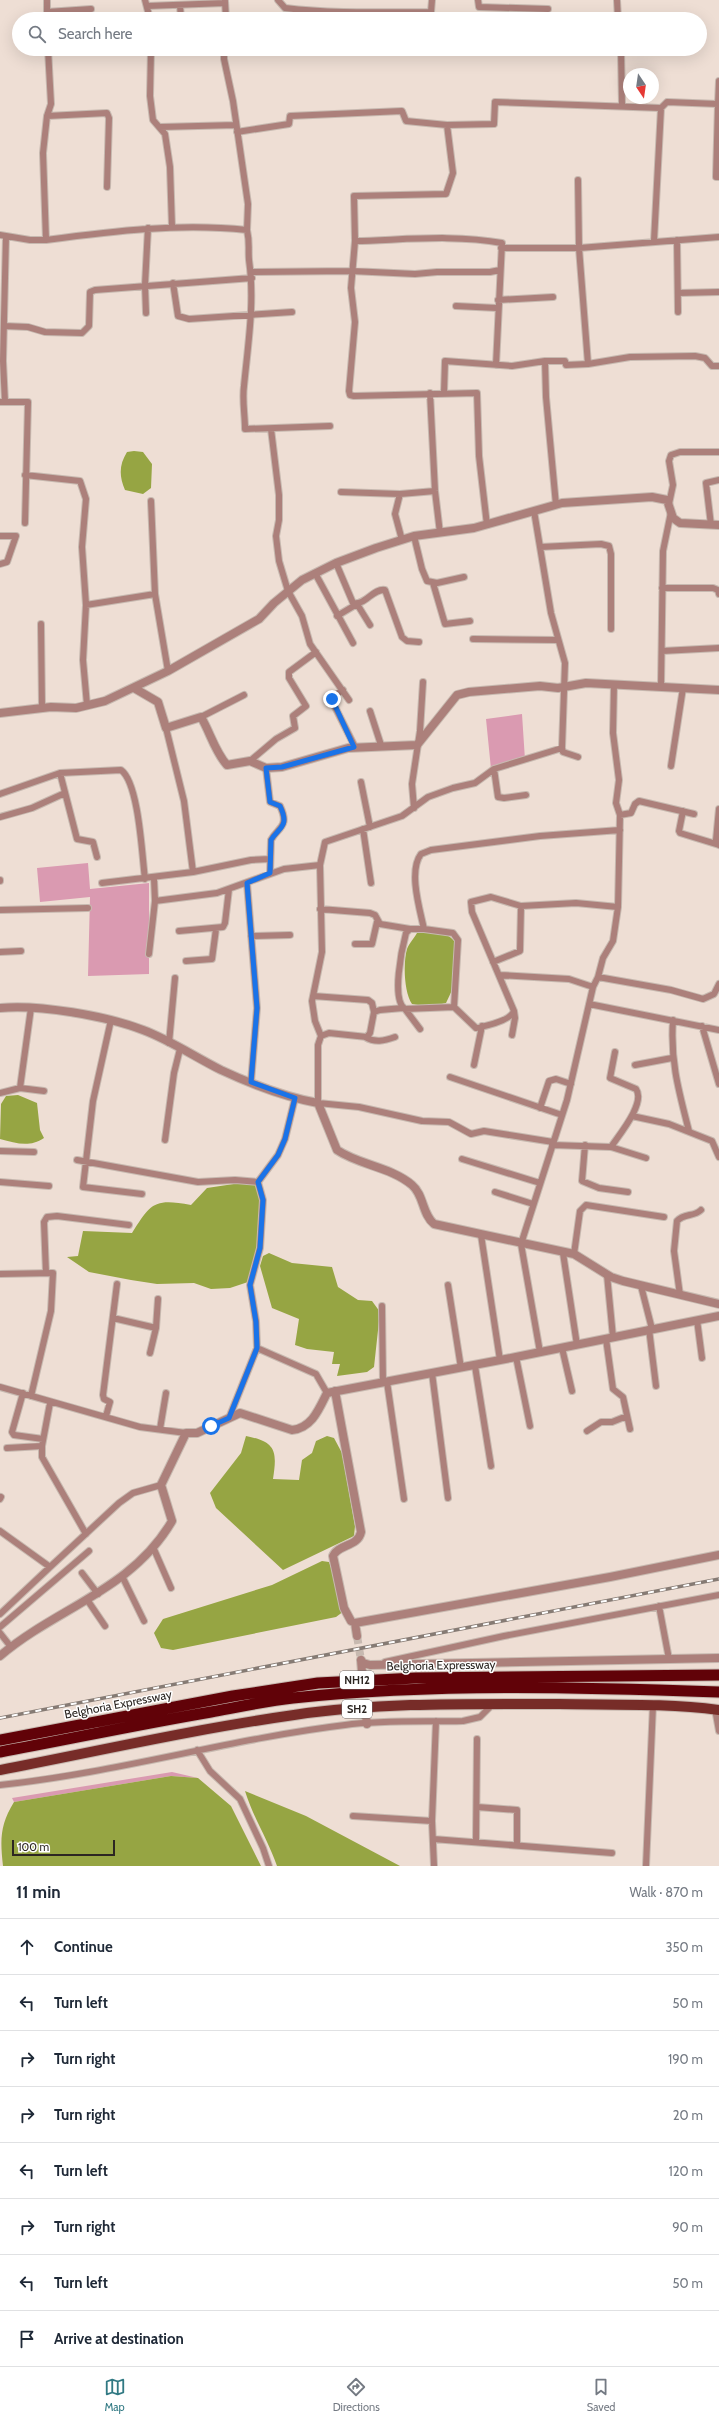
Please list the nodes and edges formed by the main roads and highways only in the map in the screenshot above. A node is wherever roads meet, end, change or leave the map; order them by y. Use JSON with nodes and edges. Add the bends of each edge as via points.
{"nodes":[{"id":1,"x":719,"y":1675,"type":"edge"},
{"id":2,"x":719,"y":1692,"type":"edge"},
{"id":3,"x":717,"y":1709,"type":"edge"},
{"id":4,"x":0,"y":1740,"type":"edge"},
{"id":5,"x":0,"y":1752,"type":"edge"},
{"id":6,"x":0,"y":1770,"type":"edge"}],
"edges":[{"from":1,"to":4,"type":"highway","name":"Belghoria Expressway","number":"NH12","via":[[416,1678],[318,1683],[233,1696]]},
{"from":2,"to":5,"type":"highway","name":"Belghoria Expressway","number":"NH12","via":[[501,1689],[351,1693],[292,1698],[238,1707]]},
{"from":3,"to":6,"type":"main road","number":"SH2","via":[[653,1705],[493,1704],[388,1707],[294,1715]]}]}
